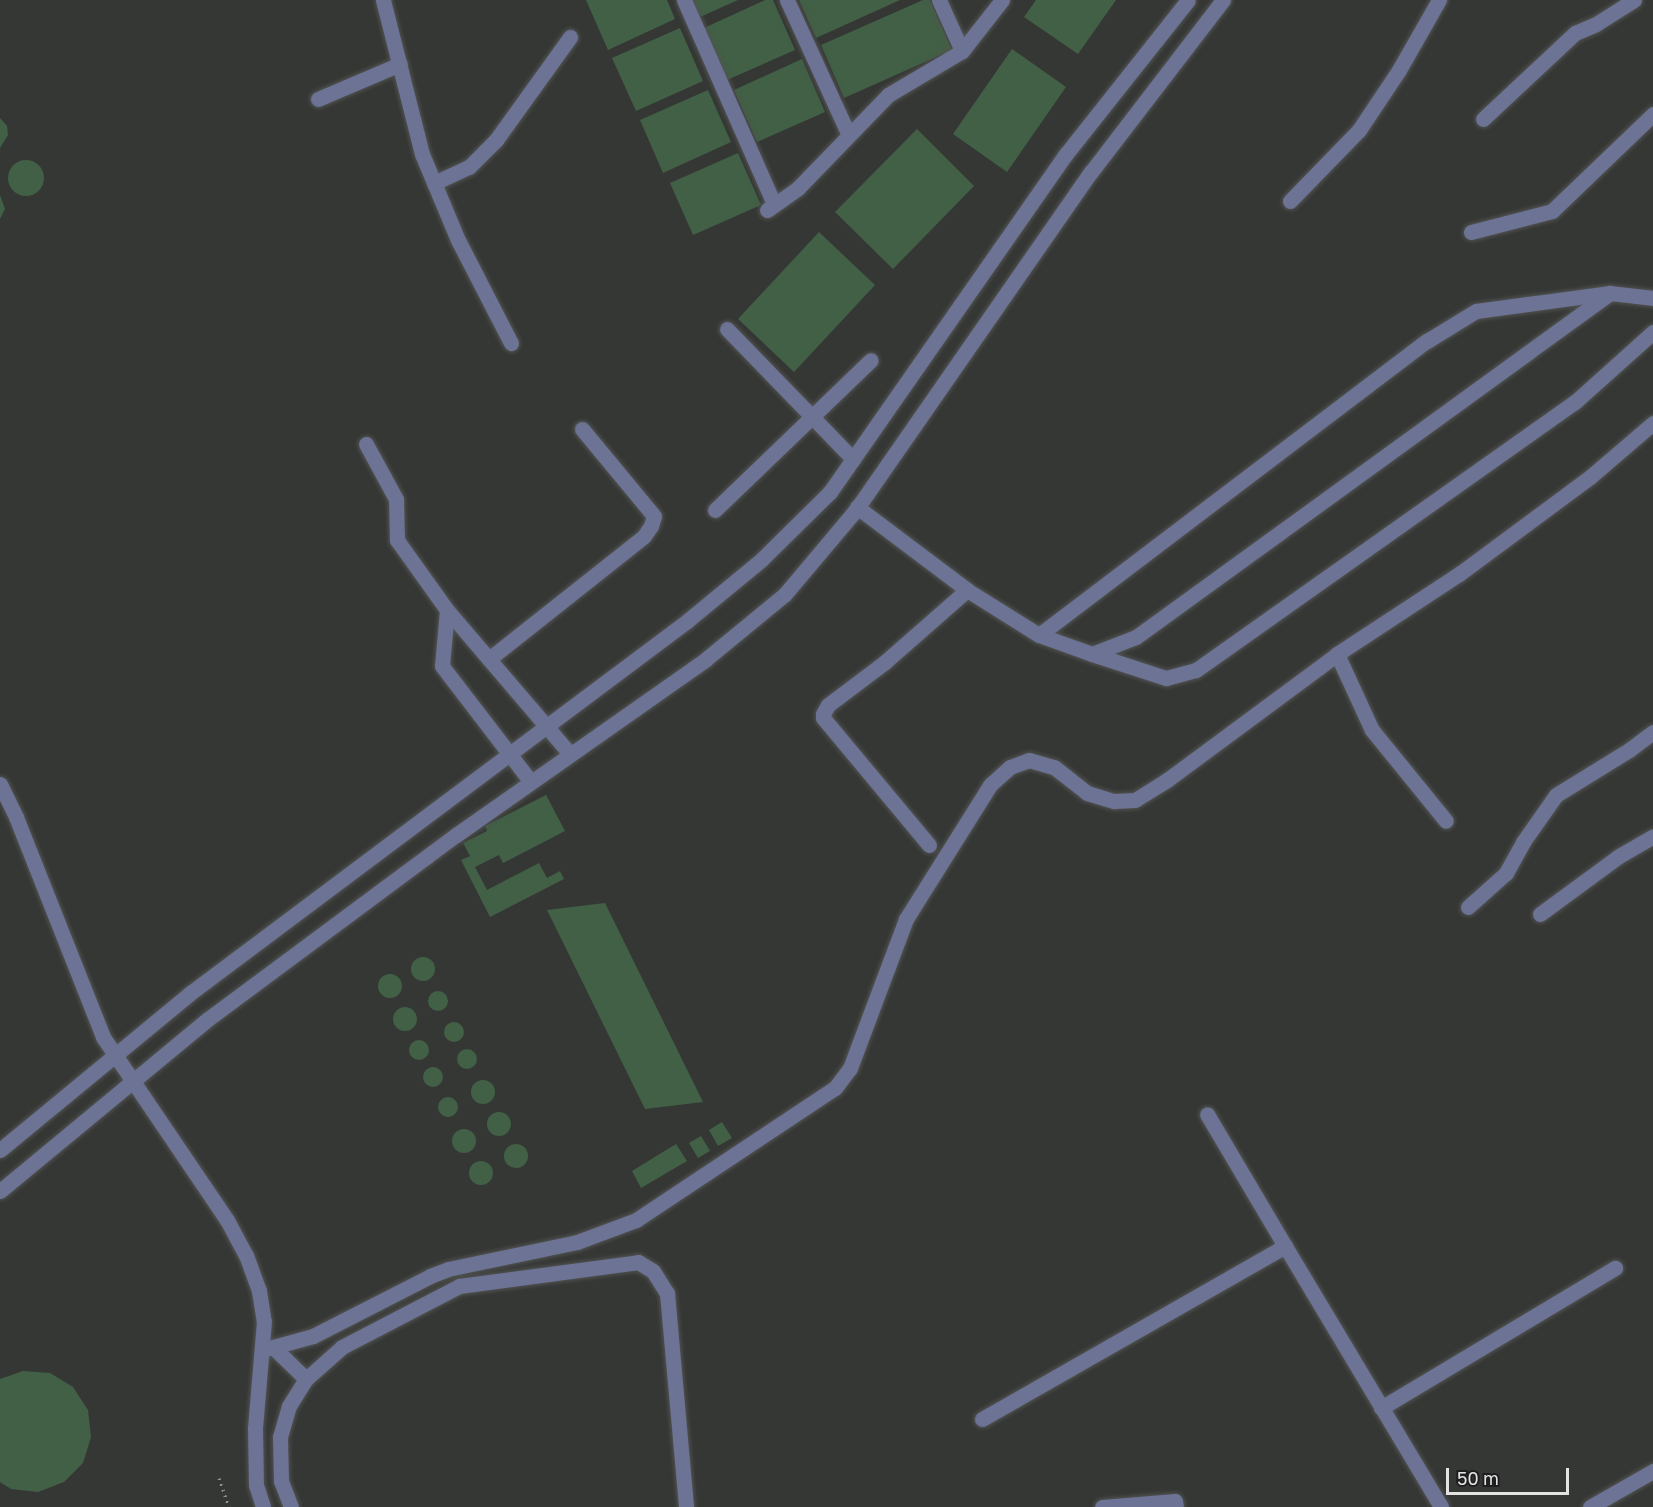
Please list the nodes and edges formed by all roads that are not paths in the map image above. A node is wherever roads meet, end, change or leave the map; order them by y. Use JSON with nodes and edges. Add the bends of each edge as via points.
{"nodes":[{"id":1,"x":383,"y":0,"type":"edge"},
{"id":2,"x":684,"y":0,"type":"edge"},
{"id":3,"x":787,"y":0,"type":"edge"},
{"id":4,"x":939,"y":0,"type":"edge"},
{"id":5,"x":1002,"y":0,"type":"edge"},
{"id":6,"x":1188,"y":0,"type":"edge"},
{"id":7,"x":1222,"y":0,"type":"edge"},
{"id":8,"x":1439,"y":0,"type":"edge"},
{"id":9,"x":1634,"y":0,"type":"edge"},
{"id":10,"x":570,"y":37,"type":"dead end"},
{"id":11,"x":962,"y":51,"type":"junction"},
{"id":12,"x":400,"y":64,"type":"junction"},
{"id":13,"x":318,"y":99,"type":"dead end"},
{"id":14,"x":1653,"y":114,"type":"edge"},
{"id":15,"x":1483,"y":119,"type":"dead end"},
{"id":16,"x":849,"y":133,"type":"junction"},
{"id":17,"x":434,"y":183,"type":"junction"},
{"id":18,"x":1290,"y":201,"type":"dead end"},
{"id":19,"x":1472,"y":232,"type":"dead end"},
{"id":20,"x":1610,"y":293,"type":"junction"},
{"id":21,"x":1653,"y":298,"type":"edge"},
{"id":22,"x":728,"y":329,"type":"dead end"},
{"id":23,"x":1653,"y":332,"type":"edge"},
{"id":24,"x":511,"y":343,"type":"dead end"},
{"id":25,"x":870,"y":360,"type":"dead end"},
{"id":26,"x":813,"y":418,"type":"junction"},
{"id":27,"x":1653,"y":423,"type":"edge"},
{"id":28,"x":582,"y":429,"type":"dead end"},
{"id":29,"x":366,"y":444,"type":"dead end"},
{"id":30,"x":853,"y":459,"type":"junction"},
{"id":31,"x":857,"y":507,"type":"junction"},
{"id":32,"x":715,"y":510,"type":"dead end"},
{"id":33,"x":967,"y":590,"type":"junction"},
{"id":34,"x":447,"y":610,"type":"junction"},
{"id":35,"x":1039,"y":635,"type":"junction"},
{"id":36,"x":1092,"y":654,"type":"junction"},
{"id":37,"x":1337,"y":654,"type":"junction"},
{"id":38,"x":489,"y":659,"type":"junction"},
{"id":39,"x":547,"y":727,"type":"junction"},
{"id":40,"x":1653,"y":732,"type":"edge"},
{"id":41,"x":570,"y":754,"type":"junction"},
{"id":42,"x":510,"y":755,"type":"junction"},
{"id":43,"x":531,"y":782,"type":"junction"},
{"id":44,"x":0,"y":784,"type":"edge"},
{"id":45,"x":1446,"y":821,"type":"dead end"},
{"id":46,"x":1653,"y":836,"type":"edge"},
{"id":47,"x":929,"y":845,"type":"dead end"},
{"id":48,"x":1468,"y":907,"type":"dead end"},
{"id":49,"x":1540,"y":914,"type":"dead end"},
{"id":50,"x":114,"y":1056,"type":"junction"},
{"id":51,"x":131,"y":1081,"type":"junction"},
{"id":52,"x":1207,"y":1114,"type":"dead end"},
{"id":53,"x":0,"y":1150,"type":"edge"},
{"id":54,"x":0,"y":1191,"type":"edge"},
{"id":55,"x":1285,"y":1246,"type":"junction"},
{"id":56,"x":1615,"y":1268,"type":"dead end"},
{"id":57,"x":267,"y":1349,"type":"junction"},
{"id":58,"x":306,"y":1379,"type":"junction"},
{"id":59,"x":1381,"y":1408,"type":"junction"},
{"id":60,"x":982,"y":1419,"type":"dead end"},
{"id":61,"x":1653,"y":1471,"type":"edge"},
{"id":62,"x":263,"y":1507,"type":"edge"},
{"id":63,"x":291,"y":1507,"type":"edge"},
{"id":64,"x":686,"y":1507,"type":"edge"},
{"id":65,"x":1102,"y":1507,"type":"edge"},
{"id":66,"x":1176,"y":1507,"type":"edge"},
{"id":67,"x":1441,"y":1507,"type":"edge"},
{"id":68,"x":1590,"y":1507,"type":"edge"}],
"edges":[{"from":1,"to":12,"type":"street"},
{"from":2,"to":16,"type":"street","via":[[771,207],[798,188]]},
{"from":3,"to":16,"type":"street"},
{"from":4,"to":11,"type":"street"},
{"from":5,"to":11,"type":"street"},
{"from":6,"to":30,"type":"street","via":[[1066,154]]},
{"from":7,"to":31,"type":"street","via":[[1091,172]]},
{"from":8,"to":18,"type":"street","via":[[1400,70],[1359,130]]},
{"from":9,"to":15,"type":"street","via":[[1575,33]]},
{"from":10,"to":17,"type":"street","via":[[496,140],[469,167]]},
{"from":11,"to":16,"type":"street","via":[[888,95]]},
{"from":12,"to":13,"type":"street"},
{"from":12,"to":17,"type":"street","via":[[422,154]]},
{"from":14,"to":19,"type":"street","via":[[1552,211]]},
{"from":17,"to":24,"type":"street","via":[[458,240]]},
{"from":20,"to":21,"type":"street"},
{"from":20,"to":35,"type":"street","via":[[1476,311],[1427,341]]},
{"from":20,"to":36,"type":"street","via":[[1136,637]]},
{"from":22,"to":26,"type":"street"},
{"from":23,"to":36,"type":"street","via":[[1575,402],[1196,670],[1166,678]]},
{"from":25,"to":26,"type":"street"},
{"from":26,"to":30,"type":"street"},
{"from":26,"to":32,"type":"street"},
{"from":27,"to":37,"type":"street","via":[[1590,477],[1459,574]]},
{"from":28,"to":38,"type":"street","via":[[654,516],[651,526],[644,536]]},
{"from":29,"to":34,"type":"street","via":[[396,499],[397,540]]},
{"from":30,"to":39,"type":"street","via":[[830,492],[762,560]]},
{"from":31,"to":33,"type":"street"},
{"from":31,"to":41,"type":"street","via":[[785,594],[705,659]]},
{"from":33,"to":35,"type":"street"},
{"from":33,"to":47,"type":"street","via":[[885,662],[828,705],[823,714]]},
{"from":34,"to":38,"type":"street"},
{"from":34,"to":42,"type":"street","via":[[442,666]]},
{"from":35,"to":36,"type":"street"},
{"from":37,"to":45,"type":"street","via":[[1372,730]]},
{"from":37,"to":57,"type":"street","via":[[1135,800],[1114,801],[1088,793],[1054,767],[1029,760],[1010,767],[990,785],[906,919],[850,1068],[835,1088],[636,1220],[577,1242],[448,1269],[313,1336]]},
{"from":38,"to":39,"type":"street"},
{"from":39,"to":41,"type":"street"},
{"from":39,"to":42,"type":"street"},
{"from":40,"to":48,"type":"street","via":[[1556,795],[1506,873]]},
{"from":41,"to":43,"type":"street"},
{"from":42,"to":43,"type":"street"},
{"from":42,"to":50,"type":"street","via":[[189,994]]},
{"from":43,"to":51,"type":"street","via":[[236,998]]},
{"from":44,"to":50,"type":"street"},
{"from":46,"to":49,"type":"street"},
{"from":50,"to":51,"type":"street"},
{"from":50,"to":53,"type":"street"},
{"from":51,"to":54,"type":"street"},
{"from":51,"to":57,"type":"street","via":[[246,1255],[259,1291]]},
{"from":52,"to":55,"type":"street"},
{"from":55,"to":59,"type":"street"},
{"from":55,"to":60,"type":"street"},
{"from":56,"to":59,"type":"street"},
{"from":57,"to":58,"type":"street"},
{"from":57,"to":62,"type":"street","via":[[255,1429],[256,1485]]},
{"from":58,"to":63,"type":"street","via":[[289,1406],[280,1437],[281,1481]]},
{"from":58,"to":64,"type":"street","via":[[342,1347],[459,1286],[638,1262],[652,1271],[667,1293]]},
{"from":59,"to":67,"type":"street"},
{"from":61,"to":68,"type":"street"},
{"from":65,"to":66,"type":"street","via":[[1175,1501]]}]}
